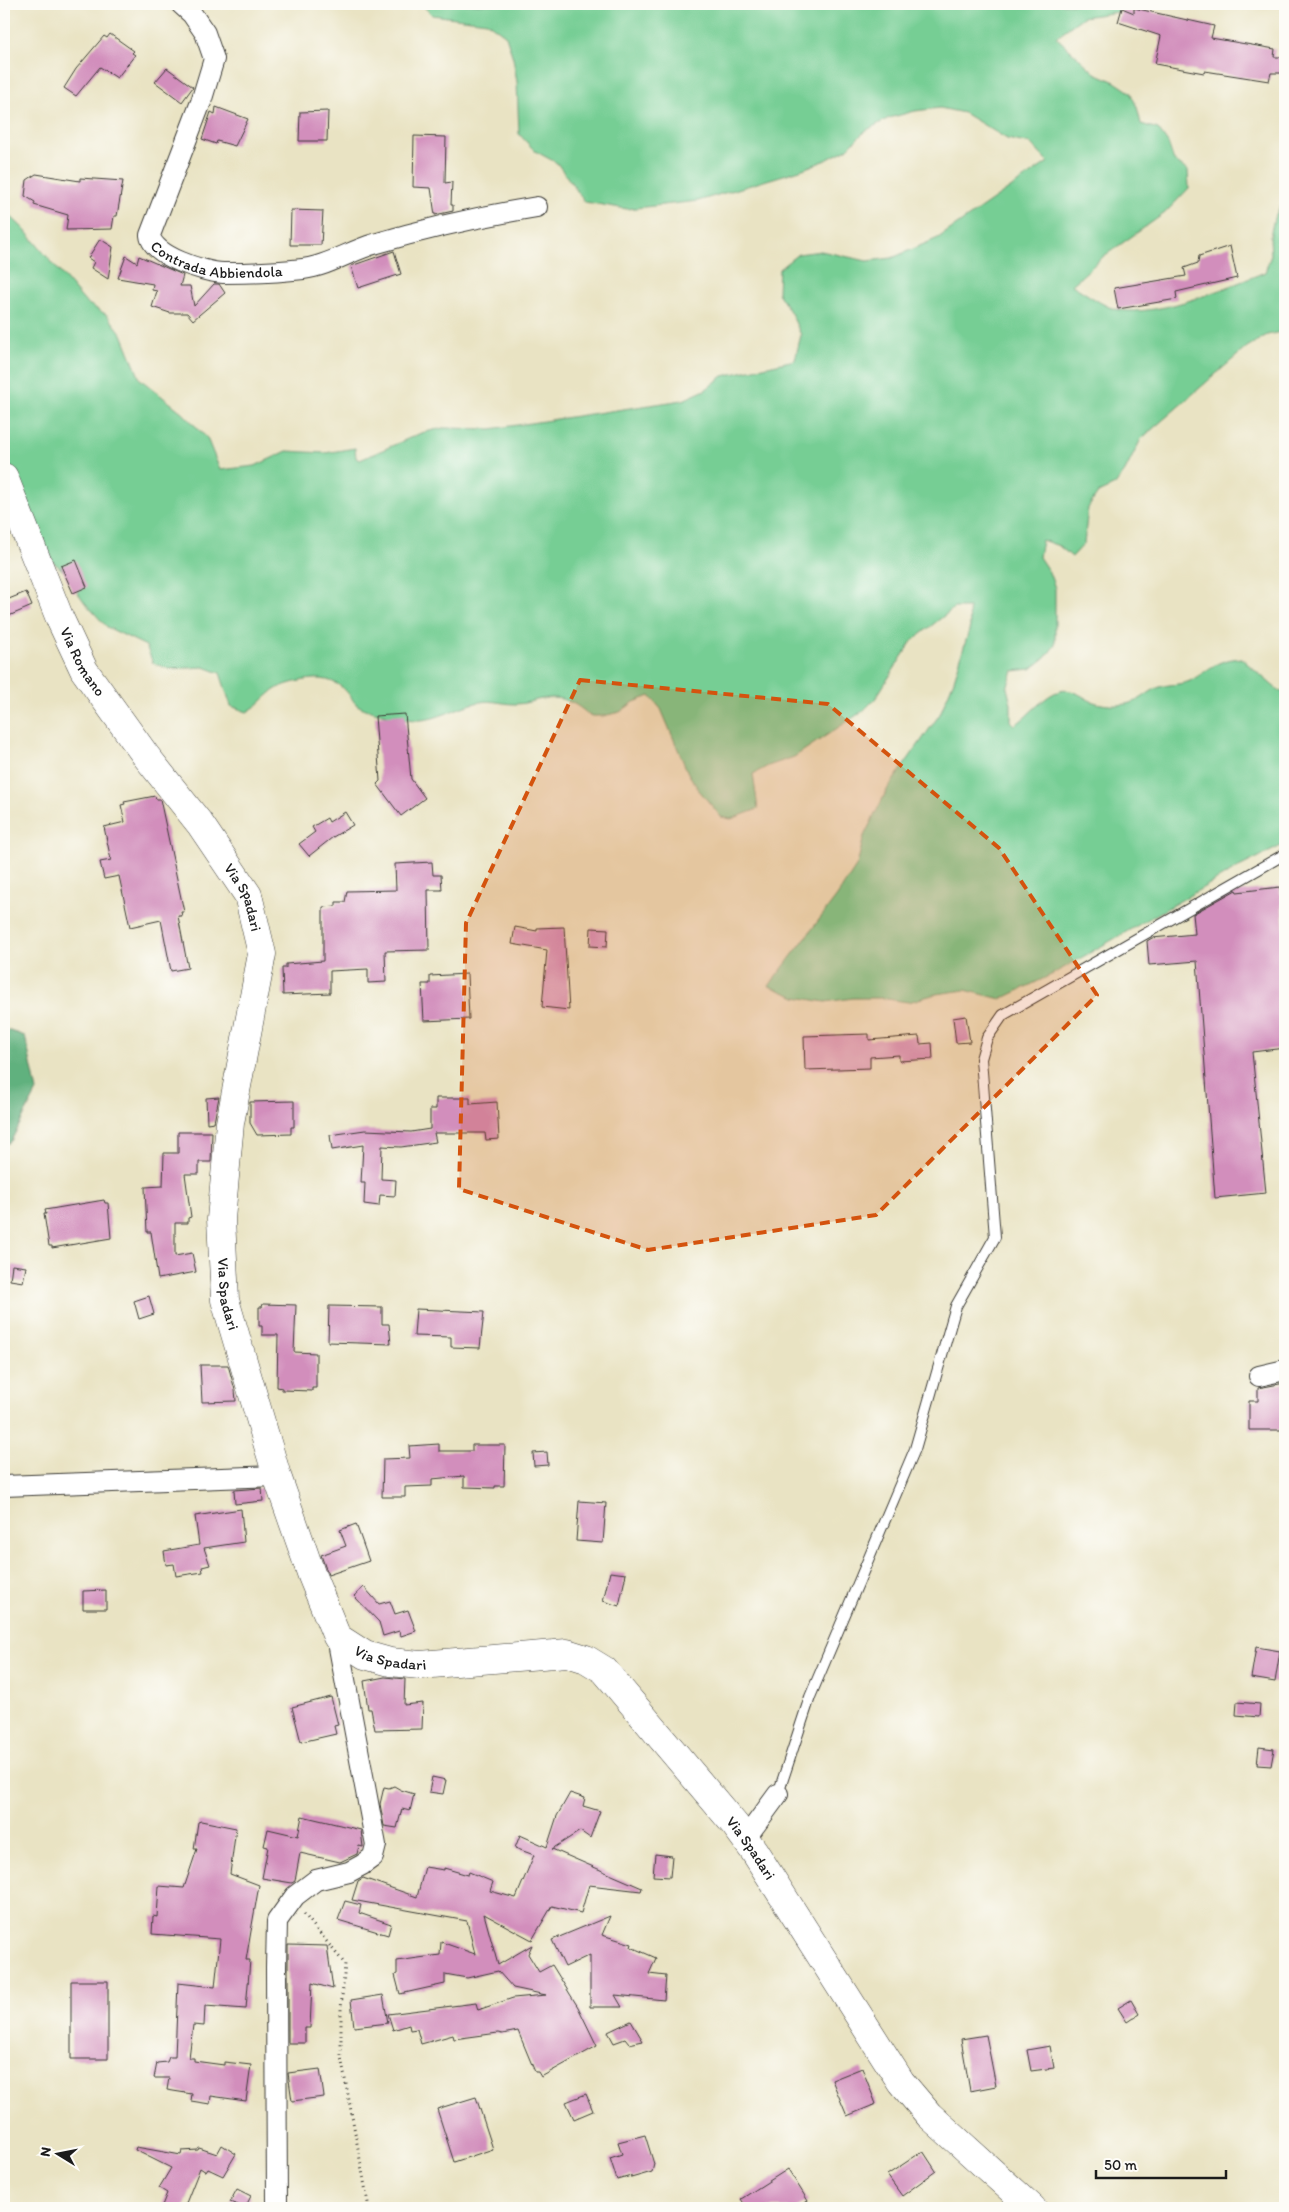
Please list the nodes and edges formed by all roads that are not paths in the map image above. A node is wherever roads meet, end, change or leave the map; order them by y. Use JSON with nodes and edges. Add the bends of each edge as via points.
{"nodes":[{"id":1,"x":181,"y":4,"type":"edge"},
{"id":2,"x":537,"y":207,"type":"dead end"},
{"id":3,"x":4,"y":477,"type":"edge"},
{"id":4,"x":200,"y":824,"type":"joint"},
{"id":5,"x":1285,"y":854,"type":"edge"},
{"id":6,"x":1285,"y":1370,"type":"edge"},
{"id":7,"x":1259,"y":1376,"type":"dead end"},
{"id":8,"x":277,"y":1476,"type":"junction"},
{"id":9,"x":4,"y":1486,"type":"edge"},
{"id":10,"x":337,"y":1637,"type":"junction"},
{"id":11,"x":778,"y":1794,"type":"joint"},
{"id":12,"x":745,"y":1839,"type":"junction"},
{"id":13,"x":277,"y":2208,"type":"edge"},
{"id":14,"x":1032,"y":2208,"type":"edge"}],
"edges":[{"from":1,"to":2,"type":"street","name":"Contrada Abbiendola","via":[[205,33],[214,59],[150,235],[161,252],[198,268],[222,273],[303,269],[408,234]]},
{"from":3,"to":4,"type":"street","name":"Via Romano","via":[[60,619],[84,670]]},
{"from":4,"to":8,"type":"street","name":"Via Spadari","via":[[248,895],[262,954],[230,1123],[221,1219],[222,1268],[227,1309]]},
{"from":5,"to":11,"type":"lane","via":[[1004,1015],[987,1038],[981,1059],[995,1237],[956,1306],[915,1450],[810,1697]]},
{"from":6,"to":7,"type":"street"},
{"from":8,"to":9,"type":"street"},
{"from":8,"to":10,"type":"street","name":"Via Spadari"},
{"from":10,"to":12,"type":"street","name":"Via Spadari","via":[[365,1656],[420,1665],[567,1653],[586,1659],[604,1670]]},
{"from":10,"to":13,"type":"street","via":[[376,1845],[373,1857],[362,1865],[349,1872],[316,1880],[294,1896],[277,1921]]},
{"from":11,"to":12,"type":"street"},
{"from":12,"to":14,"type":"street","name":"Via Spadari","via":[[901,2082],[929,2115]]}]}
